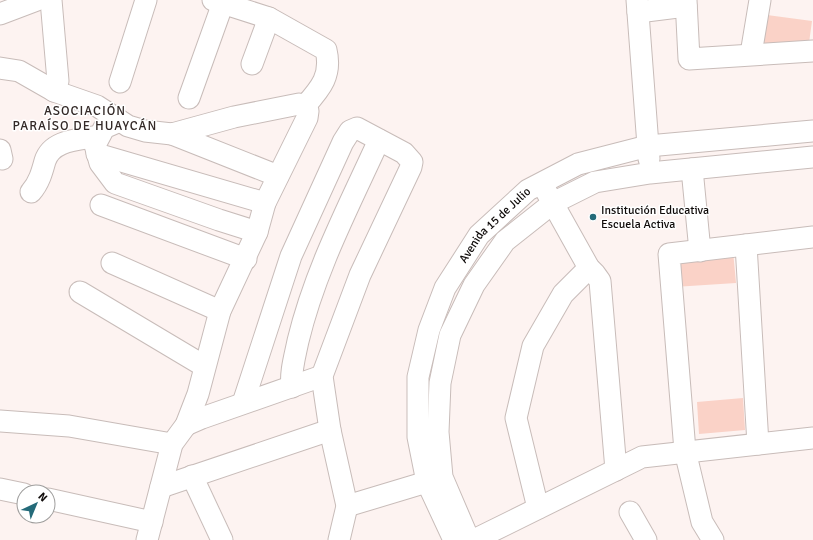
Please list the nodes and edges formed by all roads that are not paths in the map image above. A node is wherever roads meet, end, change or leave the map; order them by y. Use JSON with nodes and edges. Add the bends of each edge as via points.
{"nodes":[{"id":1,"x":37,"y":0,"type":"edge"},
{"id":2,"x":51,"y":0,"type":"edge"},
{"id":3,"x":146,"y":0,"type":"edge"},
{"id":4,"x":760,"y":0,"type":"edge"},
{"id":5,"x":218,"y":1,"type":"edge"},
{"id":6,"x":686,"y":3,"type":"edge"},
{"id":7,"x":638,"y":6,"type":"edge"},
{"id":8,"x":0,"y":14,"type":"edge"},
{"id":9,"x":269,"y":18,"type":"junction"},
{"id":10,"x":812,"y":48,"type":"edge"},
{"id":11,"x":751,"y":54,"type":"junction"},
{"id":12,"x":252,"y":64,"type":"dead end"},
{"id":13,"x":0,"y":68,"type":"edge"},
{"id":14,"x":120,"y":82,"type":"dead end"},
{"id":15,"x":54,"y":90,"type":"junction"},
{"id":16,"x":189,"y":98,"type":"dead end"},
{"id":17,"x":305,"y":106,"type":"junction"},
{"id":18,"x":120,"y":121,"type":"junction"},
{"id":19,"x":813,"y":131,"type":"edge"},
{"id":20,"x":172,"y":134,"type":"junction"},
{"id":21,"x":379,"y":140,"type":"junction"},
{"id":22,"x":98,"y":145,"type":"junction"},
{"id":23,"x":648,"y":146,"type":"junction"},
{"id":24,"x":813,"y":157,"type":"edge"},
{"id":25,"x":692,"y":169,"type":"junction"},
{"id":26,"x":650,"y":173,"type":"junction"},
{"id":27,"x":278,"y":176,"type":"junction"},
{"id":28,"x":541,"y":183,"type":"junction"},
{"id":29,"x":31,"y":192,"type":"dead end"},
{"id":30,"x":265,"y":203,"type":"junction"},
{"id":31,"x":553,"y":203,"type":"junction"},
{"id":32,"x":101,"y":205,"type":"dead end"},
{"id":33,"x":257,"y":232,"type":"junction"},
{"id":34,"x":813,"y":237,"type":"edge"},
{"id":35,"x":746,"y":245,"type":"junction"},
{"id":36,"x":700,"y":251,"type":"junction"},
{"id":37,"x":246,"y":259,"type":"junction"},
{"id":38,"x":112,"y":264,"type":"dead end"},
{"id":39,"x":589,"y":268,"type":"junction"},
{"id":40,"x":80,"y":292,"type":"dead end"},
{"id":41,"x":220,"y":311,"type":"junction"},
{"id":42,"x":204,"y":366,"type":"junction"},
{"id":43,"x":322,"y":376,"type":"junction"},
{"id":44,"x":292,"y":387,"type":"junction"},
{"id":45,"x":243,"y":403,"type":"junction"},
{"id":46,"x":0,"y":421,"type":"edge"},
{"id":47,"x":186,"y":425,"type":"junction"},
{"id":48,"x":330,"y":430,"type":"junction"},
{"id":49,"x":813,"y":438,"type":"edge"},
{"id":50,"x":172,"y":444,"type":"junction"},
{"id":51,"x":758,"y":444,"type":"junction"},
{"id":52,"x":686,"y":451,"type":"junction"},
{"id":53,"x":616,"y":470,"type":"junction"},
{"id":54,"x":192,"y":476,"type":"junction"},
{"id":55,"x":435,"y":480,"type":"junction"},
{"id":56,"x":161,"y":487,"type":"junction"},
{"id":57,"x":0,"y":489,"type":"edge"},
{"id":58,"x":16,"y":492,"type":"edge"},
{"id":59,"x":56,"y":502,"type":"edge"},
{"id":60,"x":347,"y":506,"type":"junction"},
{"id":61,"x":538,"y":508,"type":"junction"},
{"id":62,"x":630,"y":512,"type":"dead end"},
{"id":63,"x":150,"y":531,"type":"edge"},
{"id":64,"x":222,"y":540,"type":"edge"},
{"id":65,"x":339,"y":540,"type":"edge"},
{"id":66,"x":454,"y":540,"type":"edge"},
{"id":67,"x":469,"y":540,"type":"edge"},
{"id":68,"x":474,"y":540,"type":"edge"},
{"id":69,"x":646,"y":540,"type":"edge"},
{"id":70,"x":713,"y":540,"type":"edge"}],
"edges":[{"from":1,"to":8,"type":"street"},
{"from":2,"to":15,"type":"street","via":[[58,81]]},
{"from":3,"to":14,"type":"street"},
{"from":4,"to":11,"type":"street"},
{"from":5,"to":9,"type":"street"},
{"from":5,"to":16,"type":"street"},
{"from":6,"to":7,"type":"street"},
{"from":6,"to":11,"type":"street","via":[[689,59]]},
{"from":7,"to":23,"type":"street"},
{"from":9,"to":12,"type":"street"},
{"from":9,"to":17,"type":"street","via":[[326,50],[329,63],[326,76],[321,88]]},
{"from":10,"to":11,"type":"street"},
{"from":13,"to":15,"type":"street","via":[[19,71]]},
{"from":15,"to":18,"type":"street","via":[[97,106]]},
{"from":17,"to":20,"type":"street","via":[[299,104],[234,117]]},
{"from":17,"to":27,"type":"street","via":[[308,111],[307,118]]},
{"from":18,"to":20,"type":"street","via":[[137,130]]},
{"from":18,"to":22,"type":"street","via":[[104,128]]},
{"from":19,"to":23,"type":"street","name":"Avenida 15 de Julio"},
{"from":20,"to":27,"type":"street"},
{"from":21,"to":43,"type":"street","via":[[410,158],[411,168],[360,275]]},
{"from":21,"to":44,"type":"street","via":[[334,238],[305,310],[293,366]]},
{"from":21,"to":45,"type":"street","via":[[357,128],[350,131],[343,142],[291,256]]},
{"from":22,"to":29,"type":"street","via":[[66,142],[54,148],[46,158],[39,180]]},
{"from":22,"to":30,"type":"street"},
{"from":22,"to":33,"type":"street","via":[[104,170],[115,183]]},
{"from":23,"to":26,"type":"street"},
{"from":23,"to":28,"type":"street","name":"Avenida 15 de Julio","via":[[578,164]]},
{"from":24,"to":25,"type":"street","name":"Avenida 15 de Julio"},
{"from":25,"to":26,"type":"street","name":"Avenida 15 de Julio"},
{"from":25,"to":36,"type":"street"},
{"from":26,"to":31,"type":"street","name":"Avenida 15 de Julio","via":[[595,182]]},
{"from":27,"to":30,"type":"street"},
{"from":28,"to":31,"type":"street"},
{"from":28,"to":55,"type":"street","name":"Avenida 15 de Julio","via":[[528,190],[479,235],[445,288],[429,330],[418,377],[418,437]]},
{"from":30,"to":33,"type":"street"},
{"from":31,"to":39,"type":"street"},
{"from":31,"to":55,"type":"street","name":"Avenida 15 de Julio","via":[[505,241],[474,285],[450,335],[440,382]]},
{"from":32,"to":37,"type":"street"},
{"from":33,"to":37,"type":"street"},
{"from":34,"to":35,"type":"street"},
{"from":35,"to":36,"type":"street"},
{"from":35,"to":51,"type":"street"},
{"from":36,"to":52,"type":"street","via":[[669,254]]},
{"from":37,"to":41,"type":"street"},
{"from":38,"to":41,"type":"street"},
{"from":39,"to":53,"type":"street","via":[[600,281]]},
{"from":39,"to":61,"type":"street","via":[[563,294],[533,346],[516,418]]},
{"from":40,"to":42,"type":"street"},
{"from":41,"to":42,"type":"street"},
{"from":42,"to":47,"type":"street","via":[[198,394]]},
{"from":43,"to":44,"type":"street"},
{"from":43,"to":48,"type":"street"},
{"from":44,"to":45,"type":"street"},
{"from":45,"to":47,"type":"street"},
{"from":46,"to":50,"type":"street","via":[[69,426]]},
{"from":47,"to":50,"type":"street"},
{"from":48,"to":54,"type":"street"},
{"from":48,"to":60,"type":"street"},
{"from":49,"to":51,"type":"street"},
{"from":50,"to":56,"type":"street"},
{"from":51,"to":52,"type":"street"},
{"from":52,"to":53,"type":"street","via":[[642,457]]},
{"from":52,"to":70,"type":"street","via":[[702,522]]},
{"from":53,"to":61,"type":"street"},
{"from":54,"to":56,"type":"street"},
{"from":54,"to":64,"type":"street"},
{"from":55,"to":60,"type":"street"},
{"from":55,"to":66,"type":"street","name":"Avenida 15 de Julio"},
{"from":55,"to":67,"type":"street","name":"Avenida 15 de Julio"},
{"from":56,"to":63,"type":"street"},
{"from":57,"to":58,"type":"street"},
{"from":59,"to":63,"type":"street"},
{"from":60,"to":65,"type":"street"},
{"from":61,"to":68,"type":"street"},
{"from":62,"to":69,"type":"street"}]}
